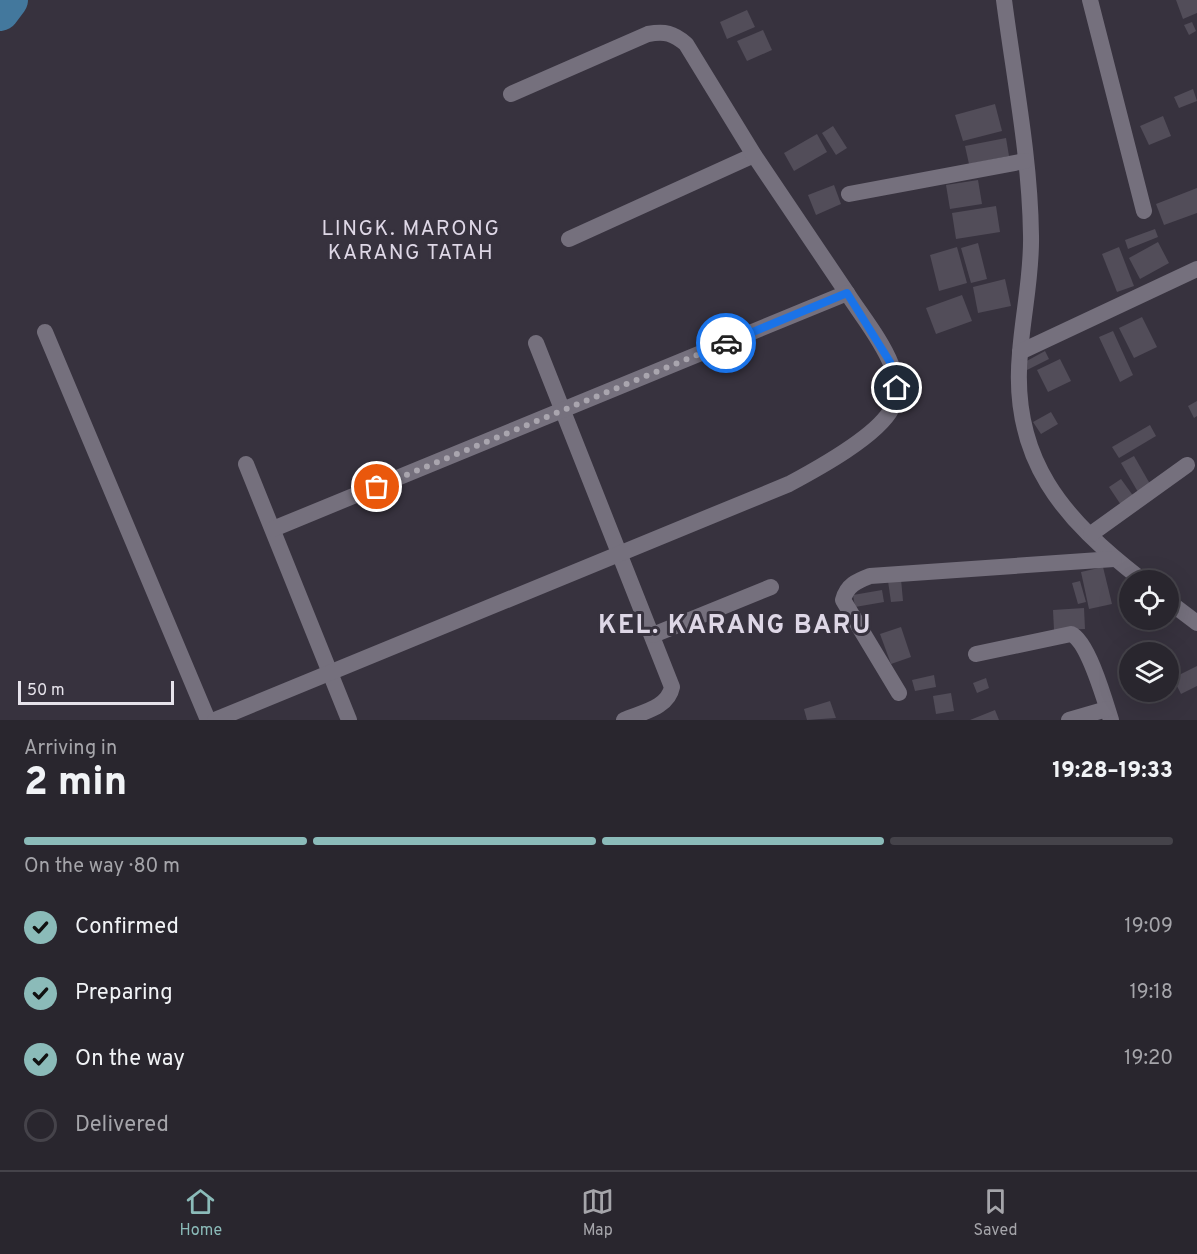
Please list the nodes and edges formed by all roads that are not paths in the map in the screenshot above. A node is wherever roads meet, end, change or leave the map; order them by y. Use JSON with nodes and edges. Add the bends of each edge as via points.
{"nodes":[{"id":1,"x":1004,"y":0,"type":"edge"},
{"id":2,"x":1090,"y":0,"type":"edge"},
{"id":3,"x":511,"y":94,"type":"dead end"},
{"id":4,"x":754,"y":155,"type":"junction"},
{"id":5,"x":1024,"y":161,"type":"junction"},
{"id":6,"x":849,"y":194,"type":"dead end"},
{"id":7,"x":1144,"y":211,"type":"dead end"},
{"id":8,"x":569,"y":239,"type":"dead end"},
{"id":9,"x":1197,"y":269,"type":"edge"},
{"id":10,"x":847,"y":293,"type":"junction"},
{"id":11,"x":45,"y":332,"type":"dead end"},
{"id":12,"x":536,"y":343,"type":"dead end"},
{"id":13,"x":1020,"y":352,"type":"junction"},
{"id":14,"x":563,"y":410,"type":"junction"},
{"id":15,"x":246,"y":464,"type":"dead end"},
{"id":16,"x":1186,"y":465,"type":"dead end"},
{"id":17,"x":273,"y":529,"type":"junction"},
{"id":18,"x":1091,"y":534,"type":"junction"},
{"id":19,"x":621,"y":554,"type":"junction"},
{"id":20,"x":1114,"y":559,"type":"junction"},
{"id":21,"x":1129,"y":570,"type":"edge"},
{"id":22,"x":771,"y":587,"type":"dead end"},
{"id":23,"x":1179,"y":608,"type":"edge"},
{"id":24,"x":1196,"y":620,"type":"edge"},
{"id":25,"x":653,"y":635,"type":"junction"},
{"id":26,"x":976,"y":654,"type":"dead end"},
{"id":27,"x":331,"y":672,"type":"junction"},
{"id":28,"x":899,"y":693,"type":"dead end"},
{"id":29,"x":1109,"y":714,"type":"edge"},
{"id":30,"x":208,"y":720,"type":"edge"},
{"id":31,"x":215,"y":720,"type":"edge"},
{"id":32,"x":350,"y":720,"type":"edge"},
{"id":33,"x":624,"y":720,"type":"edge"},
{"id":34,"x":1069,"y":720,"type":"edge"}],
"edges":[{"from":1,"to":5,"type":"street"},
{"from":2,"to":7,"type":"street"},
{"from":3,"to":4,"type":"street","via":[[648,34],[674,34],[686,44]]},
{"from":4,"to":8,"type":"street"},
{"from":4,"to":10,"type":"street"},
{"from":5,"to":6,"type":"street"},
{"from":5,"to":13,"type":"street","via":[[1031,275]]},
{"from":9,"to":13,"type":"street"},
{"from":10,"to":14,"type":"street"},
{"from":10,"to":19,"type":"street","via":[[894,375],[896,398],[883,421],[820,468],[789,484]]},
{"from":11,"to":30,"type":"street"},
{"from":12,"to":14,"type":"street"},
{"from":13,"to":18,"type":"street","via":[[1020,417],[1033,458],[1052,490]]},
{"from":14,"to":17,"type":"street"},
{"from":14,"to":19,"type":"street"},
{"from":15,"to":17,"type":"street"},
{"from":16,"to":18,"type":"street"},
{"from":17,"to":27,"type":"street"},
{"from":18,"to":20,"type":"street"},
{"from":19,"to":25,"type":"street"},
{"from":19,"to":27,"type":"street"},
{"from":20,"to":21,"type":"street"},
{"from":20,"to":28,"type":"street","via":[[870,576],[851,585],[843,600]]},
{"from":22,"to":25,"type":"street"},
{"from":23,"to":24,"type":"street"},
{"from":25,"to":33,"type":"street","via":[[669,675],[670,698]]},
{"from":26,"to":29,"type":"street","via":[[1076,636]]},
{"from":27,"to":31,"type":"street"},
{"from":27,"to":32,"type":"street"},
{"from":29,"to":34,"type":"street"}]}
